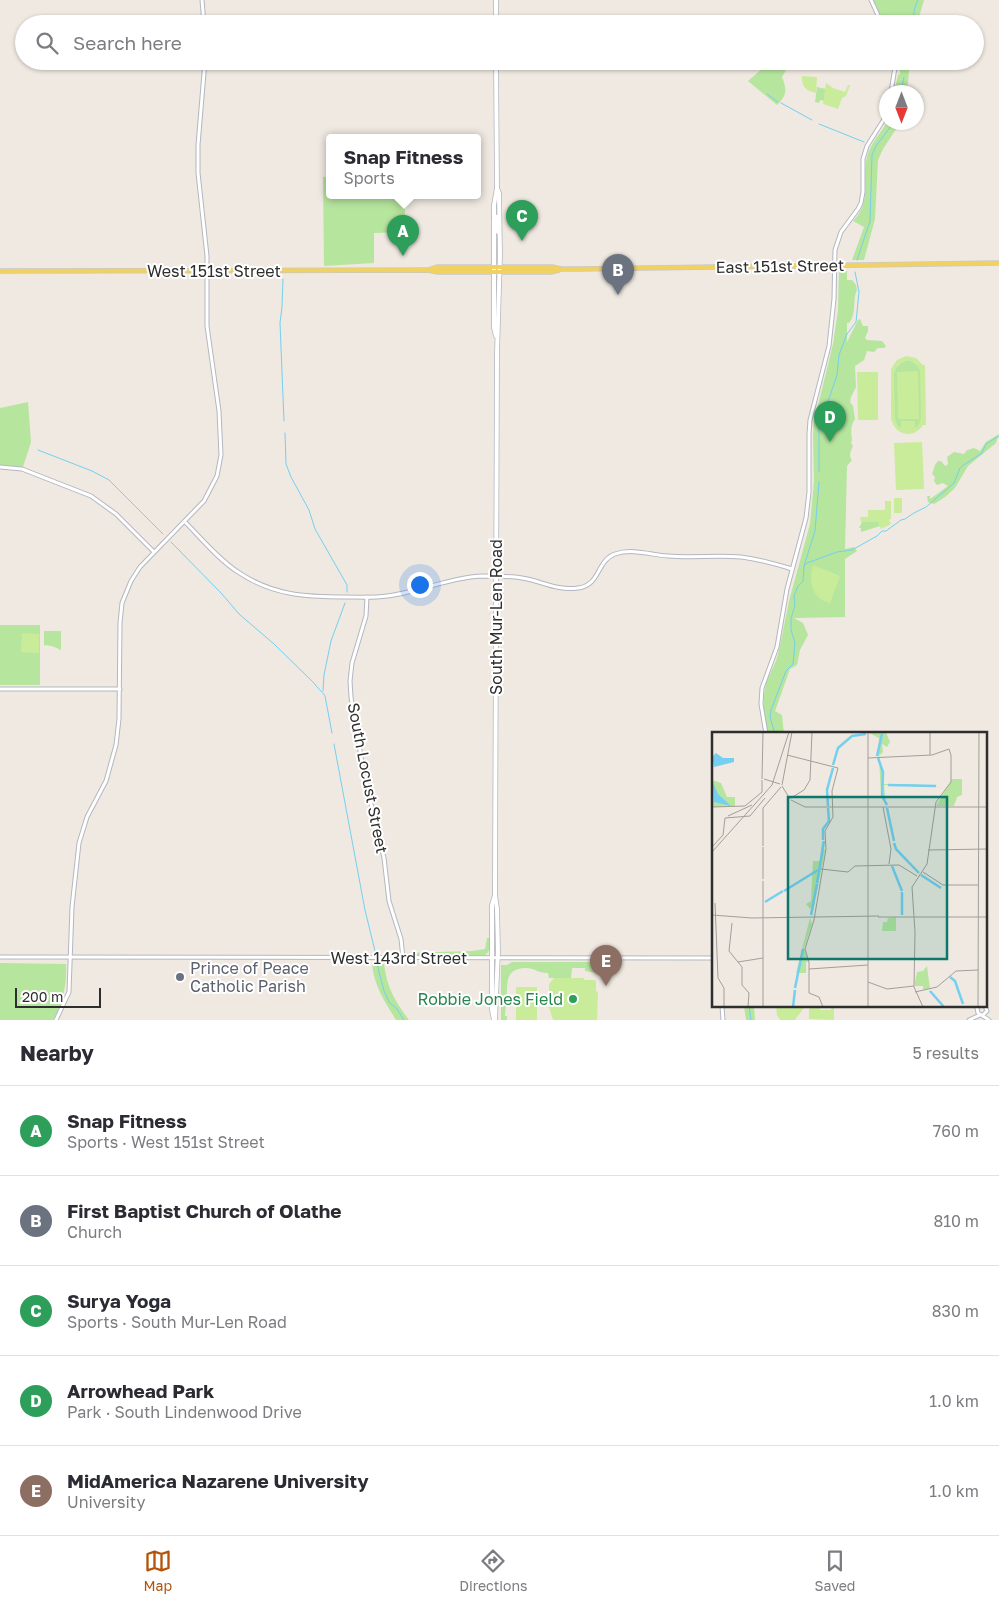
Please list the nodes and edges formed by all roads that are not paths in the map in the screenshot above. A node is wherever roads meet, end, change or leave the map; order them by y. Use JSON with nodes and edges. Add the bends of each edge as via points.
{"nodes":[{"id":1,"x":202,"y":0,"type":"edge"},
{"id":2,"x":496,"y":0,"type":"edge"},
{"id":3,"x":871,"y":0,"type":"edge"},
{"id":4,"x":203,"y":15,"type":"edge"},
{"id":5,"x":496,"y":15,"type":"edge"},
{"id":6,"x":878,"y":15,"type":"edge"},
{"id":7,"x":204,"y":70,"type":"edge"},
{"id":8,"x":496,"y":70,"type":"edge"},
{"id":9,"x":895,"y":70,"type":"edge"},
{"id":10,"x":892,"y":85,"type":"edge"},
{"id":11,"x":879,"y":127,"type":"edge"},
{"id":12,"x":497,"y":188,"type":"junction"},
{"id":13,"x":494,"y":216,"type":"junction"},
{"id":14,"x":500,"y":236,"type":"junction"},
{"id":15,"x":999,"y":263,"type":"edge"},
{"id":16,"x":834,"y":265,"type":"junction"},
{"id":17,"x":494,"y":270,"type":"junction"},
{"id":18,"x":500,"y":270,"type":"junction"},
{"id":19,"x":207,"y":271,"type":"junction"},
{"id":20,"x":0,"y":272,"type":"edge"},
{"id":21,"x":497,"y":338,"type":"junction"},
{"id":22,"x":0,"y":466,"type":"edge"},
{"id":23,"x":185,"y":522,"type":"junction"},
{"id":24,"x":154,"y":552,"type":"junction"},
{"id":25,"x":792,"y":569,"type":"junction"},
{"id":26,"x":496,"y":577,"type":"junction"},
{"id":27,"x":368,"y":597,"type":"junction"},
{"id":28,"x":0,"y":689,"type":"edge"},
{"id":29,"x":120,"y":689,"type":"junction"},
{"id":30,"x":766,"y":732,"type":"edge"},
{"id":31,"x":70,"y":957,"type":"junction"},
{"id":32,"x":0,"y":958,"type":"edge"},
{"id":33,"x":403,"y":958,"type":"junction"},
{"id":34,"x":495,"y":958,"type":"junction"},
{"id":35,"x":712,"y":958,"type":"edge"},
{"id":36,"x":977,"y":1008,"type":"edge"},
{"id":37,"x":986,"y":1008,"type":"edge"},
{"id":38,"x":987,"y":1012,"type":"junction"},
{"id":39,"x":982,"y":1015,"type":"junction"},
{"id":40,"x":971,"y":1019,"type":"edge"},
{"id":41,"x":56,"y":1020,"type":"edge"},
{"id":42,"x":495,"y":1020,"type":"edge"},
{"id":43,"x":989,"y":1020,"type":"edge"}],
"edges":[{"from":1,"to":4,"type":"street"},
{"from":2,"to":5,"type":"main road"},
{"from":3,"to":6,"type":"street"},
{"from":7,"to":19,"type":"street","via":[[198,165]]},
{"from":8,"to":12,"type":"main road","name":"South Mur-Len Road"},
{"from":9,"to":10,"type":"street"},
{"from":11,"to":16,"type":"street","via":[[863,159],[861,203],[838,238]]},
{"from":12,"to":13,"type":"main road","name":"South Mur-Len Road"},
{"from":12,"to":14,"type":"main road","name":"South Mur-Len Road"},
{"from":13,"to":14,"type":"main road","via":[[497,217]]},
{"from":13,"to":17,"type":"main road","name":"South Mur-Len Road"},
{"from":14,"to":18,"type":"main road","name":"South Mur-Len Road"},
{"from":15,"to":16,"type":"main road","name":"East 151st Street"},
{"from":16,"to":18,"type":"main road","name":"East 151st Street","via":[[561,269],[551,272]]},
{"from":16,"to":25,"type":"street","via":[[833,314],[808,434],[809,499]]},
{"from":17,"to":18,"type":"main road","name":"East 151st Street"},
{"from":17,"to":19,"type":"main road","name":"West 151st Street"},
{"from":17,"to":21,"type":"main road","name":"South Mur-Len Road","via":[[494,328]]},
{"from":18,"to":21,"type":"main road","name":"South Mur-Len Road"},
{"from":19,"to":20,"type":"main road","name":"West 151st Street"},
{"from":19,"to":23,"type":"street","via":[[208,326],[221,455],[209,494]]},
{"from":21,"to":26,"type":"main road","name":"South Mur-Len Road"},
{"from":22,"to":24,"type":"street","via":[[22,469],[91,496],[116,514]]},
{"from":23,"to":24,"type":"street"},
{"from":23,"to":27,"type":"street","via":[[227,564],[262,586],[304,597]]},
{"from":24,"to":29,"type":"street","via":[[134,576],[122,603]]},
{"from":25,"to":26,"type":"street","via":[[740,557],[636,552],[609,558],[590,584],[578,588],[556,588],[522,578]]},
{"from":25,"to":30,"type":"street","via":[[777,647],[762,688]]},
{"from":26,"to":27,"type":"street","via":[[458,579],[398,595]]},
{"from":26,"to":34,"type":"main road","name":"South Mur-Len Road","via":[[495,896],[492,905]]},
{"from":27,"to":33,"type":"street","name":"South Locust Street","via":[[366,616],[352,663],[351,697],[384,858],[389,901],[402,939]]},
{"from":28,"to":29,"type":"street"},
{"from":29,"to":31,"type":"street","via":[[120,719],[110,768],[79,842]]},
{"from":31,"to":32,"type":"street","name":"West 143rd Street"},
{"from":31,"to":33,"type":"street","name":"West 143rd Street"},
{"from":31,"to":41,"type":"street","via":[[69,992]]},
{"from":33,"to":34,"type":"street","name":"West 143rd Street"},
{"from":34,"to":35,"type":"street","name":"West 143rd Street"},
{"from":34,"to":42,"type":"main road","name":"South Mur-Len Road"},
{"from":36,"to":39,"type":"street"},
{"from":36,"to":40,"type":"street"},
{"from":37,"to":38,"type":"street"},
{"from":38,"to":39,"type":"street"},
{"from":38,"to":43,"type":"street"},
{"from":39,"to":40,"type":"street"},
{"from":39,"to":43,"type":"street"}]}
